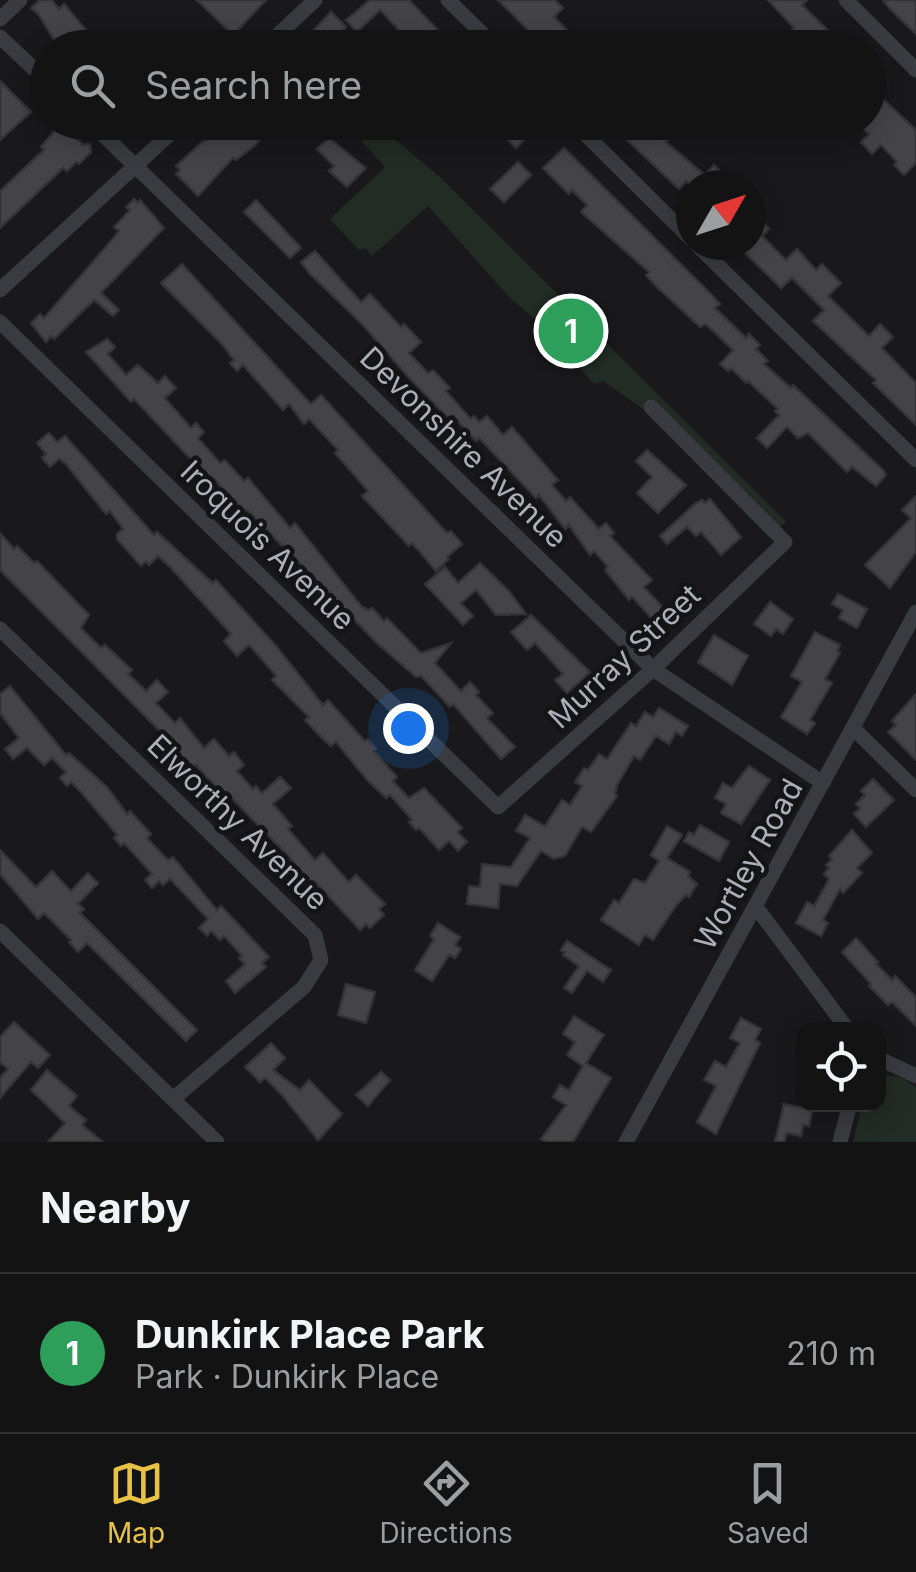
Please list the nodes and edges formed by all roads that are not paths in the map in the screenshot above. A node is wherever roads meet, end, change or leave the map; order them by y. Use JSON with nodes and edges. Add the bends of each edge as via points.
{"nodes":[{"id":1,"x":20,"y":0,"type":"edge"},
{"id":2,"x":315,"y":0,"type":"edge"},
{"id":3,"x":448,"y":0,"type":"edge"},
{"id":4,"x":846,"y":0,"type":"edge"},
{"id":5,"x":0,"y":18,"type":"edge"},
{"id":6,"x":283,"y":30,"type":"edge"},
{"id":7,"x":479,"y":30,"type":"edge"},
{"id":8,"x":876,"y":30,"type":"edge"},
{"id":9,"x":0,"y":36,"type":"edge"},
{"id":10,"x":886,"y":40,"type":"edge"},
{"id":11,"x":30,"y":65,"type":"edge"},
{"id":12,"x":916,"y":70,"type":"edge"},
{"id":13,"x":109,"y":140,"type":"edge"},
{"id":14,"x":164,"y":140,"type":"edge"},
{"id":15,"x":591,"y":140,"type":"edge"},
{"id":16,"x":136,"y":166,"type":"junction"},
{"id":17,"x":676,"y":224,"type":"edge"},
{"id":18,"x":713,"y":260,"type":"edge"},
{"id":19,"x":0,"y":290,"type":"edge"},
{"id":20,"x":0,"y":322,"type":"edge"},
{"id":21,"x":652,"y":407,"type":"dead end"},
{"id":22,"x":916,"y":460,"type":"edge"},
{"id":23,"x":916,"y":612,"type":"edge"},
{"id":24,"x":0,"y":629,"type":"edge"},
{"id":25,"x":653,"y":669,"type":"junction"},
{"id":26,"x":853,"y":728,"type":"junction"},
{"id":27,"x":823,"y":783,"type":"junction"},
{"id":28,"x":916,"y":790,"type":"edge"},
{"id":29,"x":498,"y":807,"type":"joint"},
{"id":30,"x":756,"y":908,"type":"junction"},
{"id":31,"x":0,"y":931,"type":"edge"},
{"id":32,"x":842,"y":1022,"type":"edge"},
{"id":33,"x":886,"y":1062,"type":"edge"},
{"id":34,"x":916,"y":1076,"type":"edge"},
{"id":35,"x":173,"y":1099,"type":"junction"},
{"id":36,"x":848,"y":1112,"type":"edge"},
{"id":37,"x":217,"y":1142,"type":"edge"},
{"id":38,"x":626,"y":1142,"type":"edge"},
{"id":39,"x":840,"y":1142,"type":"edge"}],
"edges":[{"from":1,"to":5,"type":"street"},
{"from":2,"to":6,"type":"street"},
{"from":3,"to":7,"type":"street"},
{"from":4,"to":8,"type":"street"},
{"from":9,"to":11,"type":"street"},
{"from":10,"to":12,"type":"street"},
{"from":13,"to":16,"type":"street","name":"Devonshire Avenue"},
{"from":14,"to":16,"type":"street"},
{"from":15,"to":17,"type":"street"},
{"from":16,"to":19,"type":"street"},
{"from":16,"to":25,"type":"street","name":"Devonshire Avenue"},
{"from":18,"to":22,"type":"street"},
{"from":20,"to":29,"type":"street","name":"Iroquois Avenue"},
{"from":21,"to":25,"type":"street","name":"Murray Street","via":[[785,542]]},
{"from":23,"to":26,"type":"street","name":"Wortley Road"},
{"from":24,"to":35,"type":"street","name":"Elworthy Avenue","via":[[315,935],[321,960],[304,986]]},
{"from":25,"to":27,"type":"street","name":"Devonshire Avenue"},
{"from":25,"to":29,"type":"street","name":"Murray Street"},
{"from":26,"to":27,"type":"street","name":"Wortley Road"},
{"from":26,"to":28,"type":"street"},
{"from":27,"to":30,"type":"street","name":"Wortley Road"},
{"from":30,"to":32,"type":"street"},
{"from":30,"to":38,"type":"street","name":"Wortley Road"},
{"from":31,"to":35,"type":"street"},
{"from":33,"to":34,"type":"street"},
{"from":35,"to":37,"type":"street"},
{"from":36,"to":39,"type":"street"}]}
